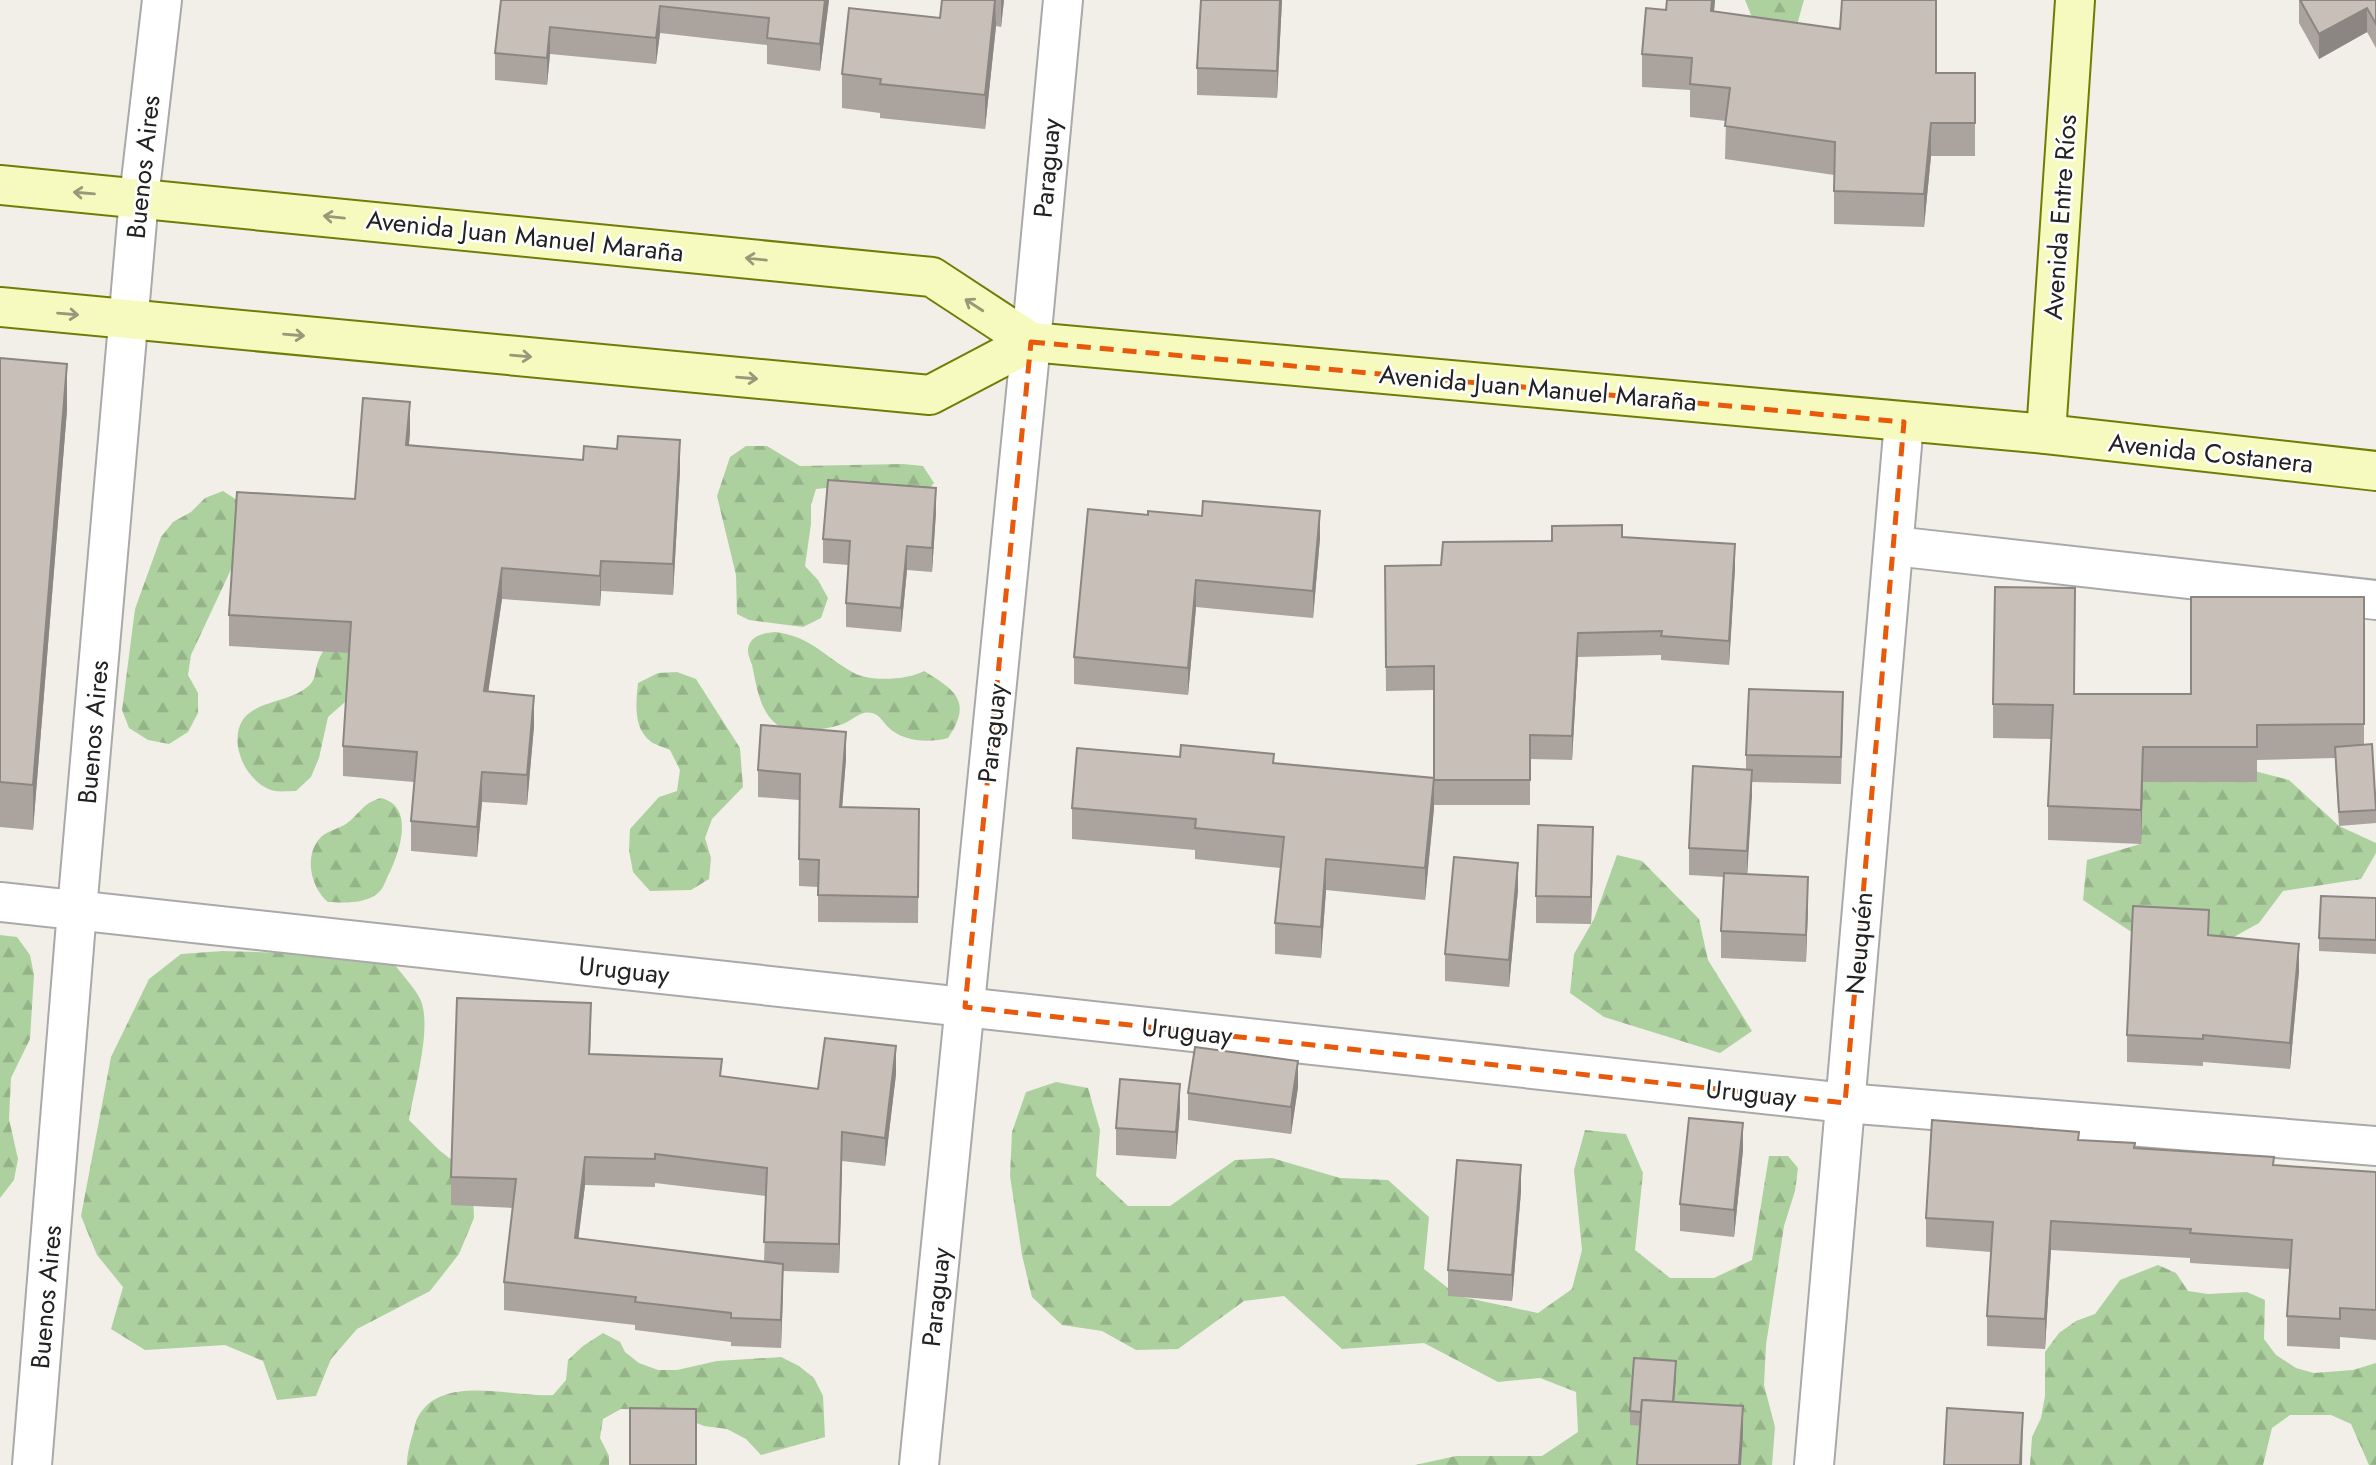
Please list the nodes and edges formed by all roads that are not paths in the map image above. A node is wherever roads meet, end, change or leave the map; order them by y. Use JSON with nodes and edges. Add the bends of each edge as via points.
{"nodes":[{"id":1,"x":162,"y":0,"type":"edge"},
{"id":2,"x":1063,"y":0,"type":"edge"},
{"id":3,"x":2075,"y":0,"type":"edge"},
{"id":4,"x":0,"y":185,"type":"edge"},
{"id":5,"x":139,"y":198,"type":"junction"},
{"id":6,"x":0,"y":307,"type":"edge"},
{"id":7,"x":129,"y":319,"type":"junction"},
{"id":8,"x":1031,"y":342,"type":"junction"},
{"id":9,"x":1904,"y":422,"type":"junction"},
{"id":10,"x":2046,"y":434,"type":"junction"},
{"id":11,"x":2376,"y":471,"type":"edge"},
{"id":12,"x":1894,"y":545,"type":"junction"},
{"id":13,"x":2376,"y":600,"type":"edge"},
{"id":14,"x":0,"y":902,"type":"edge"},
{"id":15,"x":77,"y":909,"type":"junction"},
{"id":16,"x":965,"y":1007,"type":"junction"},
{"id":17,"x":1846,"y":1103,"type":"junction"},
{"id":18,"x":2376,"y":1146,"type":"edge"},
{"id":19,"x":32,"y":1465,"type":"edge"},
{"id":20,"x":919,"y":1465,"type":"edge"},
{"id":21,"x":1814,"y":1465,"type":"edge"}],
"edges":[{"from":1,"to":5,"type":"street","name":"Buenos Aires"},
{"from":2,"to":8,"type":"street","name":"Paraguay"},
{"from":3,"to":10,"type":"street","name":"Avenida Entre Ríos"},
{"from":5,"to":4,"type":"street","name":"Avenida Juan Manuel Maraña","one_way":true},
{"from":5,"to":7,"type":"street","name":"Buenos Aires"},
{"from":8,"to":5,"type":"street","name":"Avenida Juan Manuel Maraña","one_way":true,"via":[[932,277]]},
{"from":6,"to":7,"type":"street","one_way":true},
{"from":7,"to":8,"type":"street","one_way":true,"via":[[930,395]]},
{"from":7,"to":15,"type":"street","name":"Buenos Aires"},
{"from":8,"to":9,"type":"street","name":"Avenida Juan Manuel Maraña"},
{"from":8,"to":16,"type":"street","name":"Paraguay"},
{"from":9,"to":10,"type":"street","name":"Avenida Juan Manuel Maraña"},
{"from":9,"to":12,"type":"street","name":"Neuquén"},
{"from":10,"to":11,"type":"street","name":"Avenida Costanera"},
{"from":12,"to":13,"type":"street"},
{"from":12,"to":17,"type":"street","name":"Neuquén"},
{"from":14,"to":15,"type":"street","name":"Uruguay"},
{"from":15,"to":16,"type":"street","name":"Uruguay"},
{"from":15,"to":19,"type":"street","name":"Buenos Aires"},
{"from":16,"to":17,"type":"street","name":"Uruguay"},
{"from":16,"to":20,"type":"street","name":"Paraguay"},
{"from":17,"to":18,"type":"street","name":"Uruguay"},
{"from":17,"to":21,"type":"street","name":"Neuquén"}]}
